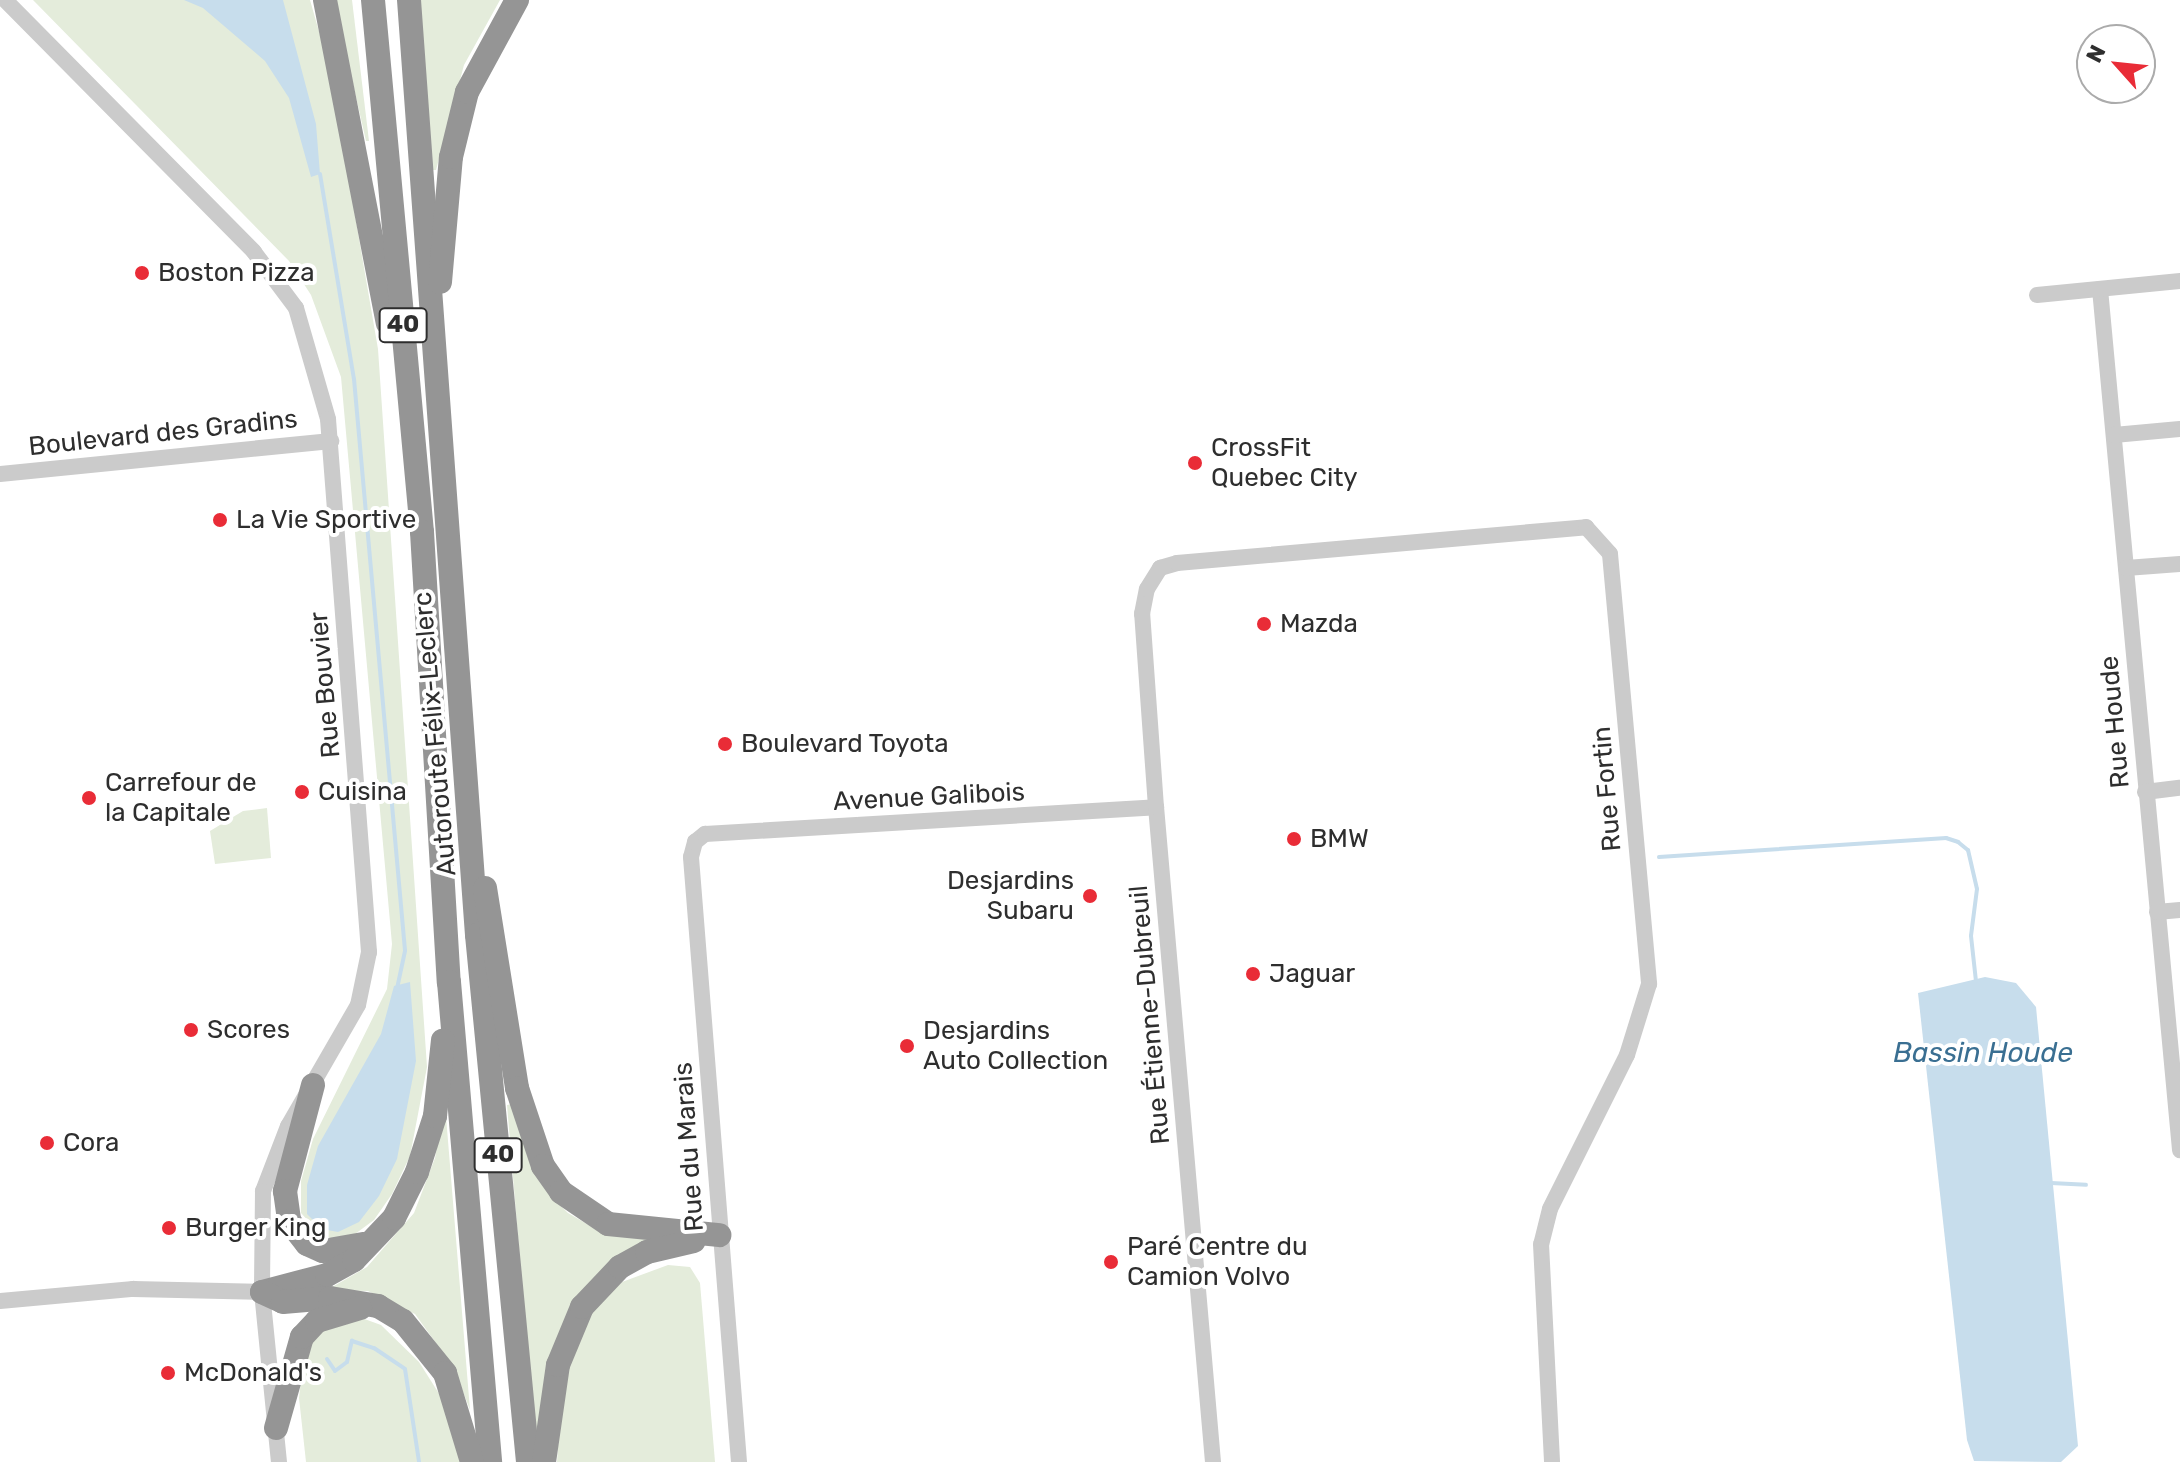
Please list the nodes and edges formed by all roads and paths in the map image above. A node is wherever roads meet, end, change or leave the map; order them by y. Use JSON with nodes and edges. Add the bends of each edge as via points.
{"nodes":[{"id":1,"x":5,"y":0,"type":"edge"},
{"id":2,"x":325,"y":0,"type":"edge"},
{"id":3,"x":373,"y":0,"type":"edge"},
{"id":4,"x":409,"y":0,"type":"edge"},
{"id":5,"x":517,"y":0,"type":"edge"},
{"id":6,"x":2180,"y":281,"type":"edge"},
{"id":7,"x":2100,"y":289,"type":"junction"},
{"id":8,"x":2037,"y":295,"type":"dead end"},
{"id":9,"x":428,"y":318,"type":"junction"},
{"id":10,"x":2180,"y":429,"type":"edge"},
{"id":11,"x":2114,"y":435,"type":"junction"},
{"id":12,"x":331,"y":441,"type":"junction"},
{"id":13,"x":0,"y":474,"type":"edge"},
{"id":14,"x":2180,"y":564,"type":"edge"},
{"id":15,"x":1160,"y":568,"type":"joint"},
{"id":16,"x":2126,"y":568,"type":"junction"},
{"id":17,"x":428,"y":651,"type":"junction"},
{"id":18,"x":2180,"y":788,"type":"edge"},
{"id":19,"x":2145,"y":792,"type":"junction"},
{"id":20,"x":1156,"y":807,"type":"junction"},
{"id":21,"x":705,"y":834,"type":"joint"},
{"id":22,"x":475,"y":847,"type":"junction"},
{"id":23,"x":2180,"y":910,"type":"edge"},
{"id":24,"x":2157,"y":912,"type":"junction"},
{"id":25,"x":449,"y":982,"type":"junction"},
{"id":26,"x":313,"y":1085,"type":"junction"},
{"id":27,"x":2178,"y":1104,"type":"edge"},
{"id":28,"x":2180,"y":1150,"type":"edge"},
{"id":29,"x":719,"y":1235,"type":"junction"},
{"id":30,"x":374,"y":1241,"type":"junction"},
{"id":31,"x":262,"y":1292,"type":"junction"},
{"id":32,"x":0,"y":1301,"type":"edge"},
{"id":33,"x":378,"y":1306,"type":"junction"},
{"id":34,"x":276,"y":1428,"type":"junction"},
{"id":35,"x":279,"y":1462,"type":"edge"},
{"id":36,"x":472,"y":1462,"type":"edge"},
{"id":37,"x":490,"y":1462,"type":"edge"},
{"id":38,"x":528,"y":1462,"type":"edge"},
{"id":39,"x":544,"y":1462,"type":"edge"},
{"id":40,"x":739,"y":1462,"type":"edge"},
{"id":41,"x":1213,"y":1462,"type":"edge"},
{"id":42,"x":1552,"y":1462,"type":"edge"}],
"edges":[{"from":1,"to":12,"type":"street","name":"Rue Bouvier","via":[[254,252],[296,308],[320,378]]},
{"from":2,"to":17,"type":"highway","via":[[386,302]]},
{"from":3,"to":17,"type":"highway","name":"Autoroute Félix-Leclerc","number":"40","via":[[422,532]]},
{"from":4,"to":9,"type":"highway","name":"Autoroute Félix-Leclerc","number":"40"},
{"from":5,"to":9,"type":"highway","via":[[467,92],[451,157],[440,296]]},
{"from":6,"to":7,"type":"street"},
{"from":7,"to":8,"type":"street"},
{"from":7,"to":11,"type":"street","name":"Rue Houde"},
{"from":9,"to":22,"type":"highway","name":"Autoroute Félix-Leclerc","number":"40"},
{"from":10,"to":11,"type":"street"},
{"from":11,"to":16,"type":"street","name":"Rue Houde"},
{"from":12,"to":13,"type":"street","name":"Boulevard des Gradins"},
{"from":12,"to":26,"type":"street","name":"Rue Bouvier","via":[[369,952],[358,1005]]},
{"from":14,"to":16,"type":"street"},
{"from":15,"to":20,"type":"street","name":"Rue Étienne-Dubreuil","via":[[1147,589],[1142,614]]},
{"from":15,"to":42,"type":"street","name":"Rue Fortin","via":[[1310,548],[1586,527],[1610,554],[1649,984],[1627,1055],[1550,1209],[1541,1244]]},
{"from":16,"to":19,"type":"street","name":"Rue Houde"},
{"from":17,"to":25,"type":"highway","name":"Autoroute Félix-Leclerc","number":"40"},
{"from":18,"to":19,"type":"street"},
{"from":19,"to":24,"type":"street","name":"Rue Houde"},
{"from":20,"to":21,"type":"street","name":"Avenue Galibois"},
{"from":20,"to":41,"type":"street","name":"Rue Étienne-Dubreuil"},
{"from":21,"to":29,"type":"street","name":"Rue du Marais","via":[[695,842],[691,857]]},
{"from":22,"to":29,"type":"highway","via":[[494,923],[517,1088],[543,1166],[561,1192],[608,1224]]},
{"from":22,"to":38,"type":"highway","name":"Autoroute Félix-Leclerc","number":"40","via":[[477,935]]},
{"from":23,"to":24,"type":"street"},
{"from":24,"to":27,"type":"street","name":"Rue Houde"},
{"from":25,"to":30,"type":"highway","via":[[435,1116],[417,1172],[394,1218]]},
{"from":25,"to":37,"type":"highway","name":"Autoroute Félix-Leclerc","number":"40"},
{"from":26,"to":30,"type":"highway","via":[[285,1191],[289,1221],[307,1244],[323,1251]]},
{"from":26,"to":31,"type":"street","name":"Rue Bouvier","via":[[275,1151],[263,1191]]},
{"from":27,"to":28,"type":"street","name":"Rue Houde"},
{"from":29,"to":39,"type":"highway","via":[[647,1252],[596,1287],[570,1330],[558,1365]]},
{"from":29,"to":40,"type":"street","name":"Rue du Marais"},
{"from":30,"to":31,"type":"highway","via":[[327,1275]]},
{"from":31,"to":32,"type":"street","via":[[126,1289]]},
{"from":31,"to":33,"type":"highway","via":[[283,1302],[330,1298]]},
{"from":31,"to":34,"type":"street","name":"Rue Bouvier"},
{"from":33,"to":34,"type":"highway","via":[[335,1312],[308,1329],[292,1362]]},
{"from":33,"to":36,"type":"highway","via":[[416,1333],[445,1373]]},
{"from":34,"to":35,"type":"street","name":"Rue Bouvier"}]}
